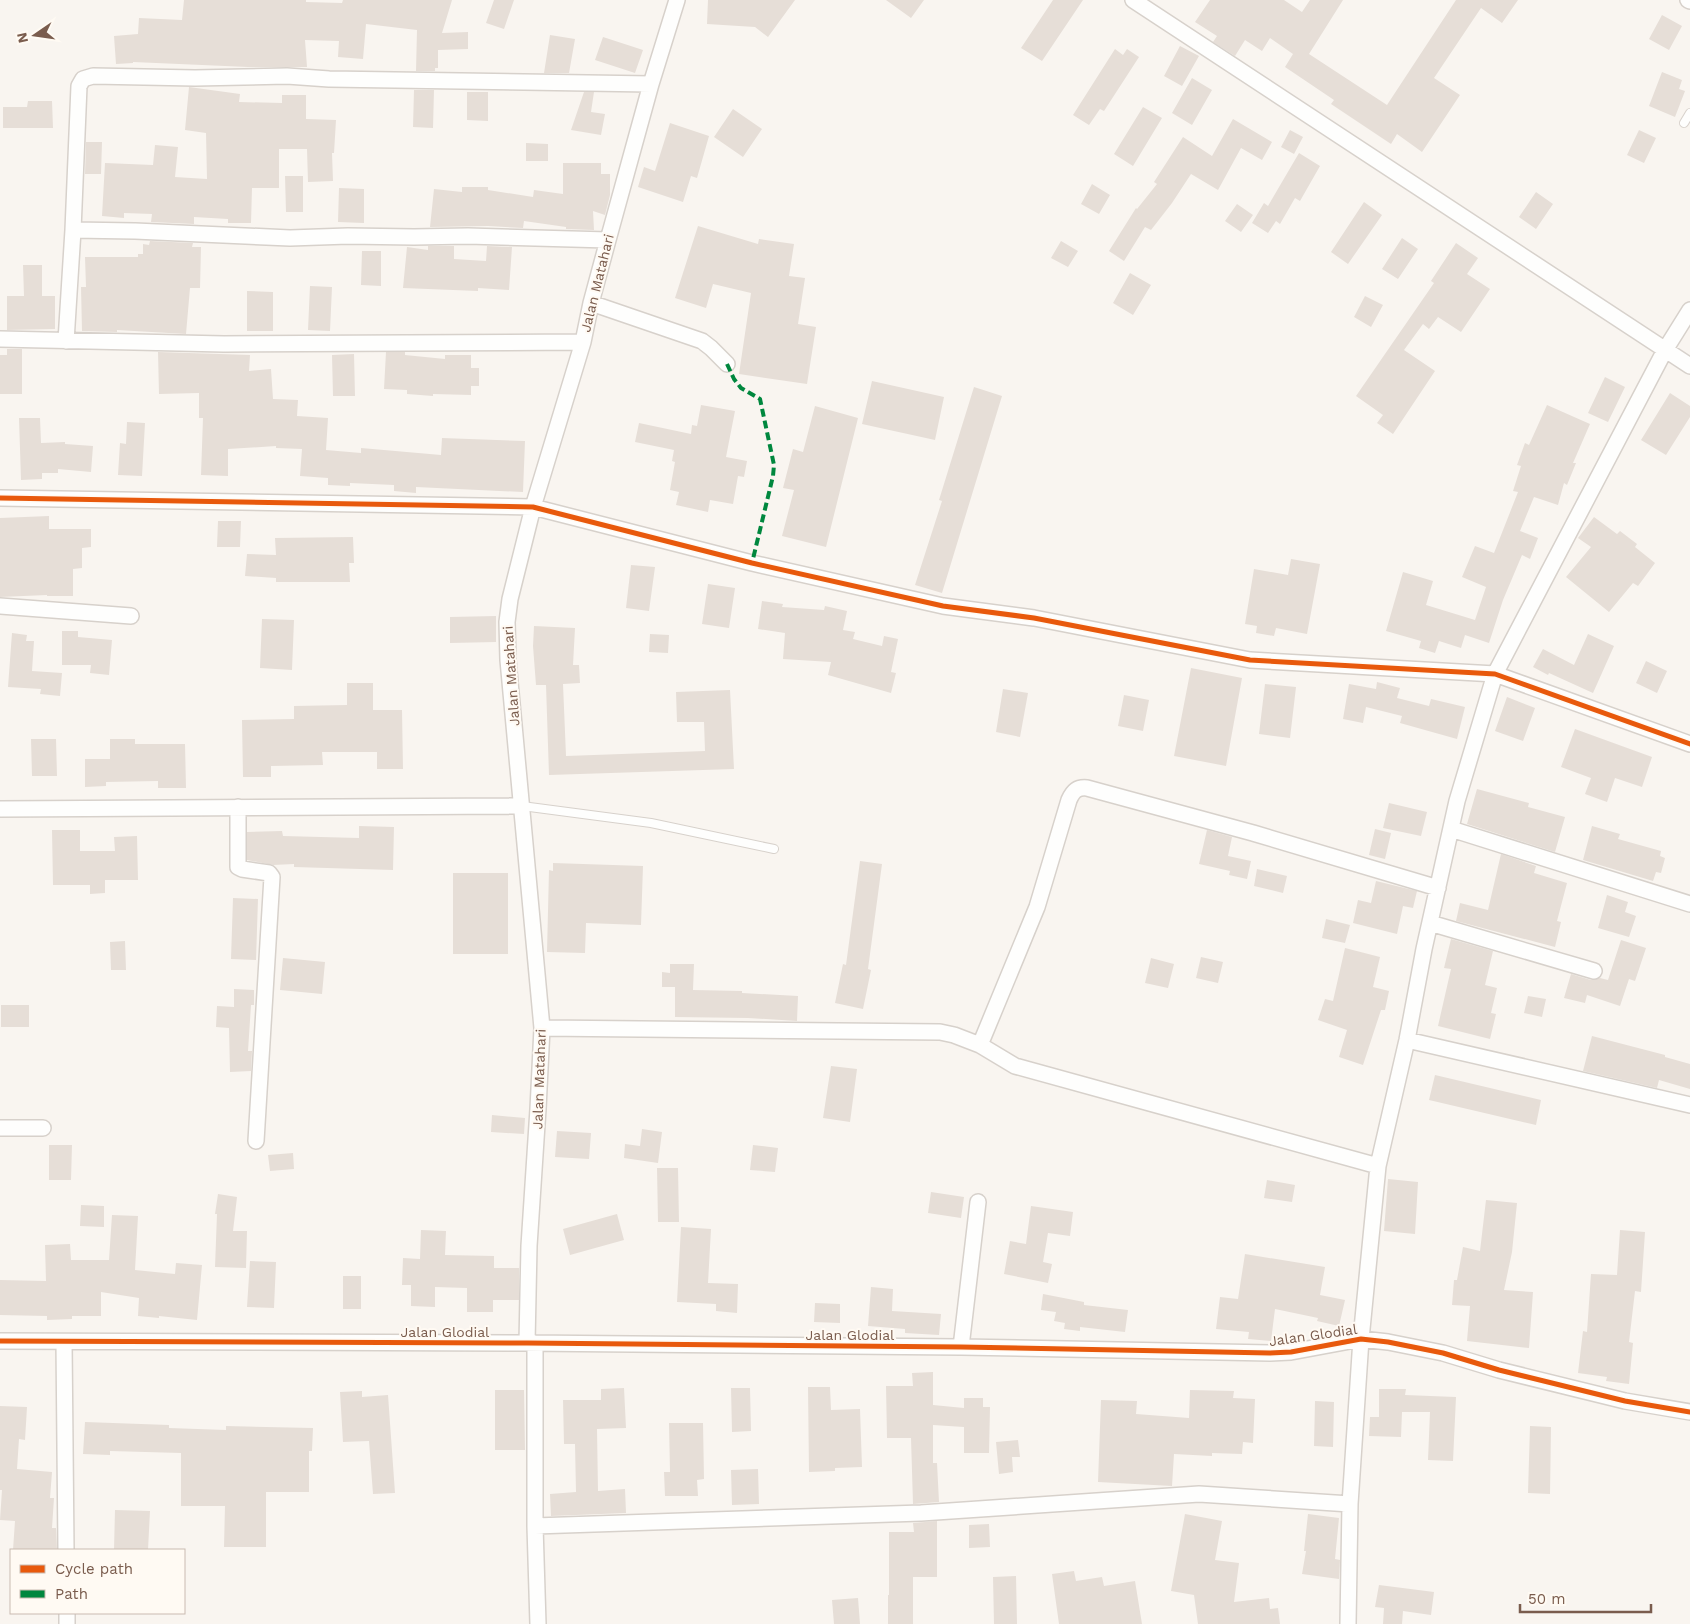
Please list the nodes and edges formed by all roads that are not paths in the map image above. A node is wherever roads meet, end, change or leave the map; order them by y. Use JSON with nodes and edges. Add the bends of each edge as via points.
{"nodes":[{"id":1,"x":677,"y":0,"type":"edge"},
{"id":2,"x":1133,"y":0,"type":"edge"},
{"id":3,"x":651,"y":84,"type":"junction"},
{"id":4,"x":1690,"y":113,"type":"edge"},
{"id":5,"x":1684,"y":123,"type":"dead end"},
{"id":6,"x":73,"y":230,"type":"junction"},
{"id":7,"x":608,"y":240,"type":"junction"},
{"id":8,"x":591,"y":303,"type":"junction"},
{"id":9,"x":1690,"y":310,"type":"edge"},
{"id":10,"x":0,"y":339,"type":"edge"},
{"id":11,"x":66,"y":341,"type":"junction"},
{"id":12,"x":583,"y":342,"type":"junction"},
{"id":13,"x":1665,"y":350,"type":"junction"},
{"id":14,"x":726,"y":364,"type":"dead end"},
{"id":15,"x":1690,"y":366,"type":"edge"},
{"id":16,"x":0,"y":498,"type":"edge"},
{"id":17,"x":533,"y":507,"type":"junction"},
{"id":18,"x":0,"y":606,"type":"edge"},
{"id":19,"x":131,"y":616,"type":"dead end"},
{"id":20,"x":1496,"y":674,"type":"junction"},
{"id":21,"x":1690,"y":744,"type":"edge"},
{"id":22,"x":522,"y":806,"type":"junction"},
{"id":23,"x":238,"y":807,"type":"junction"},
{"id":24,"x":0,"y":809,"type":"edge"},
{"id":25,"x":1451,"y":829,"type":"junction"},
{"id":26,"x":774,"y":848,"type":"dead end"},
{"id":27,"x":1438,"y":888,"type":"junction"},
{"id":28,"x":1690,"y":904,"type":"edge"},
{"id":29,"x":1430,"y":923,"type":"junction"},
{"id":30,"x":1594,"y":971,"type":"dead end"},
{"id":31,"x":542,"y":1028,"type":"junction"},
{"id":32,"x":1407,"y":1040,"type":"junction"},
{"id":33,"x":980,"y":1045,"type":"junction"},
{"id":34,"x":1690,"y":1105,"type":"edge"},
{"id":35,"x":0,"y":1128,"type":"edge"},
{"id":36,"x":43,"y":1128,"type":"dead end"},
{"id":37,"x":256,"y":1141,"type":"dead end"},
{"id":38,"x":1378,"y":1166,"type":"junction"},
{"id":39,"x":978,"y":1202,"type":"dead end"},
{"id":40,"x":1361,"y":1339,"type":"junction"},
{"id":41,"x":0,"y":1341,"type":"edge"},
{"id":42,"x":64,"y":1342,"type":"junction"},
{"id":43,"x":531,"y":1343,"type":"junction"},
{"id":44,"x":961,"y":1347,"type":"junction"},
{"id":45,"x":1690,"y":1412,"type":"edge"},
{"id":46,"x":1350,"y":1504,"type":"junction"},
{"id":47,"x":535,"y":1526,"type":"junction"},
{"id":48,"x":66,"y":1549,"type":"edge"},
{"id":49,"x":538,"y":1624,"type":"edge"},
{"id":50,"x":1348,"y":1624,"type":"edge"}],
"edges":[{"from":1,"to":3,"type":"street","name":"Jalan Matahari"},
{"from":2,"to":13,"type":"street"},
{"from":3,"to":6,"type":"street","via":[[287,76],[93,76],[78,86]]},
{"from":3,"to":7,"type":"street","name":"Jalan Matahari"},
{"from":4,"to":5,"type":"lane"},
{"from":6,"to":7,"type":"street","via":[[290,238],[468,236]]},
{"from":6,"to":11,"type":"street"},
{"from":7,"to":8,"type":"street","name":"Jalan Matahari"},
{"from":8,"to":12,"type":"street","name":"Jalan Matahari"},
{"from":8,"to":14,"type":"street","via":[[702,341]]},
{"from":9,"to":13,"type":"street"},
{"from":10,"to":11,"type":"street"},
{"from":11,"to":12,"type":"street","via":[[224,344]]},
{"from":12,"to":17,"type":"street","name":"Jalan Matahari"},
{"from":13,"to":15,"type":"street"},
{"from":13,"to":20,"type":"street"},
{"from":16,"to":17,"type":"street"},
{"from":17,"to":20,"type":"street","via":[[943,606],[1034,618],[1250,660]]},
{"from":17,"to":22,"type":"street","name":"Jalan Matahari","via":[[507,622]]},
{"from":18,"to":19,"type":"street"},
{"from":20,"to":21,"type":"street"},
{"from":20,"to":25,"type":"street"},
{"from":22,"to":23,"type":"street"},
{"from":22,"to":26,"type":"lane","via":[[652,824]]},
{"from":22,"to":31,"type":"street","name":"Jalan Matahari"},
{"from":23,"to":24,"type":"street"},
{"from":23,"to":37,"type":"street","via":[[238,867],[269,873],[272,877]]},
{"from":25,"to":27,"type":"street"},
{"from":25,"to":28,"type":"street"},
{"from":27,"to":29,"type":"street"},
{"from":27,"to":33,"type":"street","via":[[1253,833],[1081,788],[1073,791],[1069,800],[1036,907]]},
{"from":29,"to":30,"type":"street"},
{"from":29,"to":32,"type":"street"},
{"from":31,"to":33,"type":"street","via":[[940,1032]]},
{"from":31,"to":43,"type":"street","name":"Jalan Matahari","via":[[529,1246]]},
{"from":32,"to":34,"type":"street"},
{"from":32,"to":38,"type":"street"},
{"from":33,"to":38,"type":"street","via":[[1015,1066]]},
{"from":35,"to":36,"type":"street"},
{"from":38,"to":40,"type":"street"},
{"from":39,"to":44,"type":"street"},
{"from":40,"to":44,"type":"street","name":"Jalan Glodial","via":[[1270,1353]]},
{"from":40,"to":45,"type":"street","name":"Jalan Glodial","via":[[1443,1353],[1625,1401]]},
{"from":40,"to":46,"type":"street"},
{"from":41,"to":42,"type":"street","name":"Jalan Glodial"},
{"from":42,"to":43,"type":"street","name":"Jalan Glodial"},
{"from":42,"to":48,"type":"street"},
{"from":43,"to":44,"type":"street","name":"Jalan Glodial"},
{"from":43,"to":47,"type":"street","name":"Jalan Matahari"},
{"from":46,"to":47,"type":"street","via":[[1199,1494],[921,1514]]},
{"from":46,"to":50,"type":"street"},
{"from":47,"to":49,"type":"street","name":"Jalan Matahari"}]}
